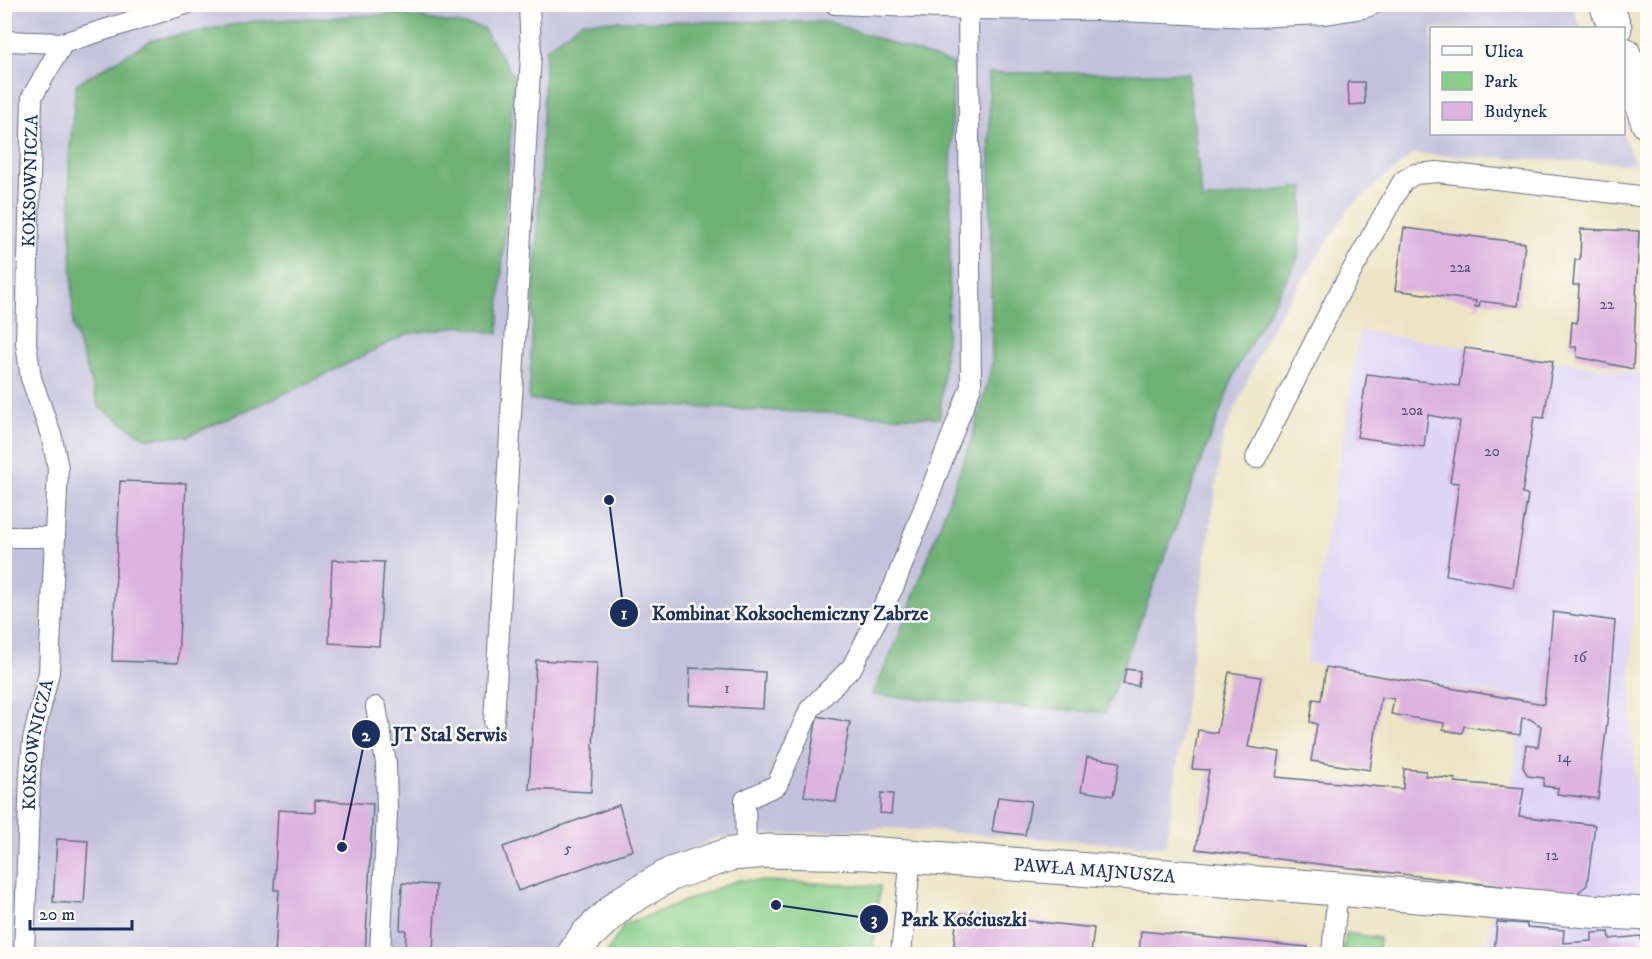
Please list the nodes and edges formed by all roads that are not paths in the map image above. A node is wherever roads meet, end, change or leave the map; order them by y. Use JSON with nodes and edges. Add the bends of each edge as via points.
{"nodes":[{"id":1,"x":186,"y":4,"type":"edge"},
{"id":2,"x":529,"y":4,"type":"edge"},
{"id":3,"x":835,"y":4,"type":"edge"},
{"id":4,"x":1374,"y":4,"type":"edge"},
{"id":5,"x":1606,"y":4,"type":"edge"},
{"id":6,"x":968,"y":7,"type":"edge"},
{"id":7,"x":1096,"y":7,"type":"edge"},
{"id":8,"x":1615,"y":27,"type":"edge"},
{"id":9,"x":4,"y":41,"type":"edge"},
{"id":10,"x":63,"y":43,"type":"junction"},
{"id":11,"x":1625,"y":60,"type":"edge"},
{"id":12,"x":1647,"y":123,"type":"edge"},
{"id":13,"x":1647,"y":197,"type":"edge"},
{"id":14,"x":1256,"y":458,"type":"dead end"},
{"id":15,"x":4,"y":537,"type":"edge"},
{"id":16,"x":55,"y":537,"type":"junction"},
{"id":17,"x":376,"y":707,"type":"dead end"},
{"id":18,"x":494,"y":722,"type":"dead end"},
{"id":19,"x":746,"y":853,"type":"junction"},
{"id":20,"x":911,"y":856,"type":"junction"},
{"id":21,"x":1338,"y":890,"type":"junction"},
{"id":22,"x":1647,"y":914,"type":"edge"},
{"id":23,"x":24,"y":954,"type":"edge"},
{"id":24,"x":380,"y":954,"type":"edge"},
{"id":25,"x":574,"y":954,"type":"edge"},
{"id":26,"x":901,"y":954,"type":"edge"},
{"id":27,"x":1332,"y":954,"type":"edge"}],
"edges":[{"from":1,"to":10,"type":"lane"},
{"from":2,"to":18,"type":"lane","via":[[531,54]]},
{"from":3,"to":6,"type":"lane"},
{"from":4,"to":7,"type":"lane","via":[[1326,14],[1252,17]]},
{"from":5,"to":8,"type":"street"},
{"from":6,"to":7,"type":"lane"},
{"from":6,"to":19,"type":"lane","via":[[971,386],[894,586],[852,667],[810,709],[777,785],[746,800]]},
{"from":9,"to":10,"type":"lane"},
{"from":10,"to":16,"type":"lane","name":"KOKSOWNICZA","via":[[32,97],[26,343],[58,468]]},
{"from":11,"to":12,"type":"street"},
{"from":13,"to":14,"type":"lane","via":[[1438,172],[1415,174],[1403,181],[1337,297]]},
{"from":15,"to":16,"type":"lane"},
{"from":16,"to":23,"type":"lane","name":"KOKSOWNICZA","via":[[49,672],[33,740],[30,773]]},
{"from":17,"to":24,"type":"lane","via":[[386,763],[387,813]]},
{"from":19,"to":20,"type":"street","name":"PAWŁA MAJNUSZA"},
{"from":19,"to":25,"type":"street","name":"PAWŁA MAJNUSZA","via":[[731,854],[671,874],[623,902],[586,936]]},
{"from":20,"to":21,"type":"street","name":"PAWŁA MAJNUSZA"},
{"from":20,"to":26,"type":"lane"},
{"from":21,"to":22,"type":"street","name":"PAWŁA MAJNUSZA"},
{"from":21,"to":27,"type":"lane"}]}
